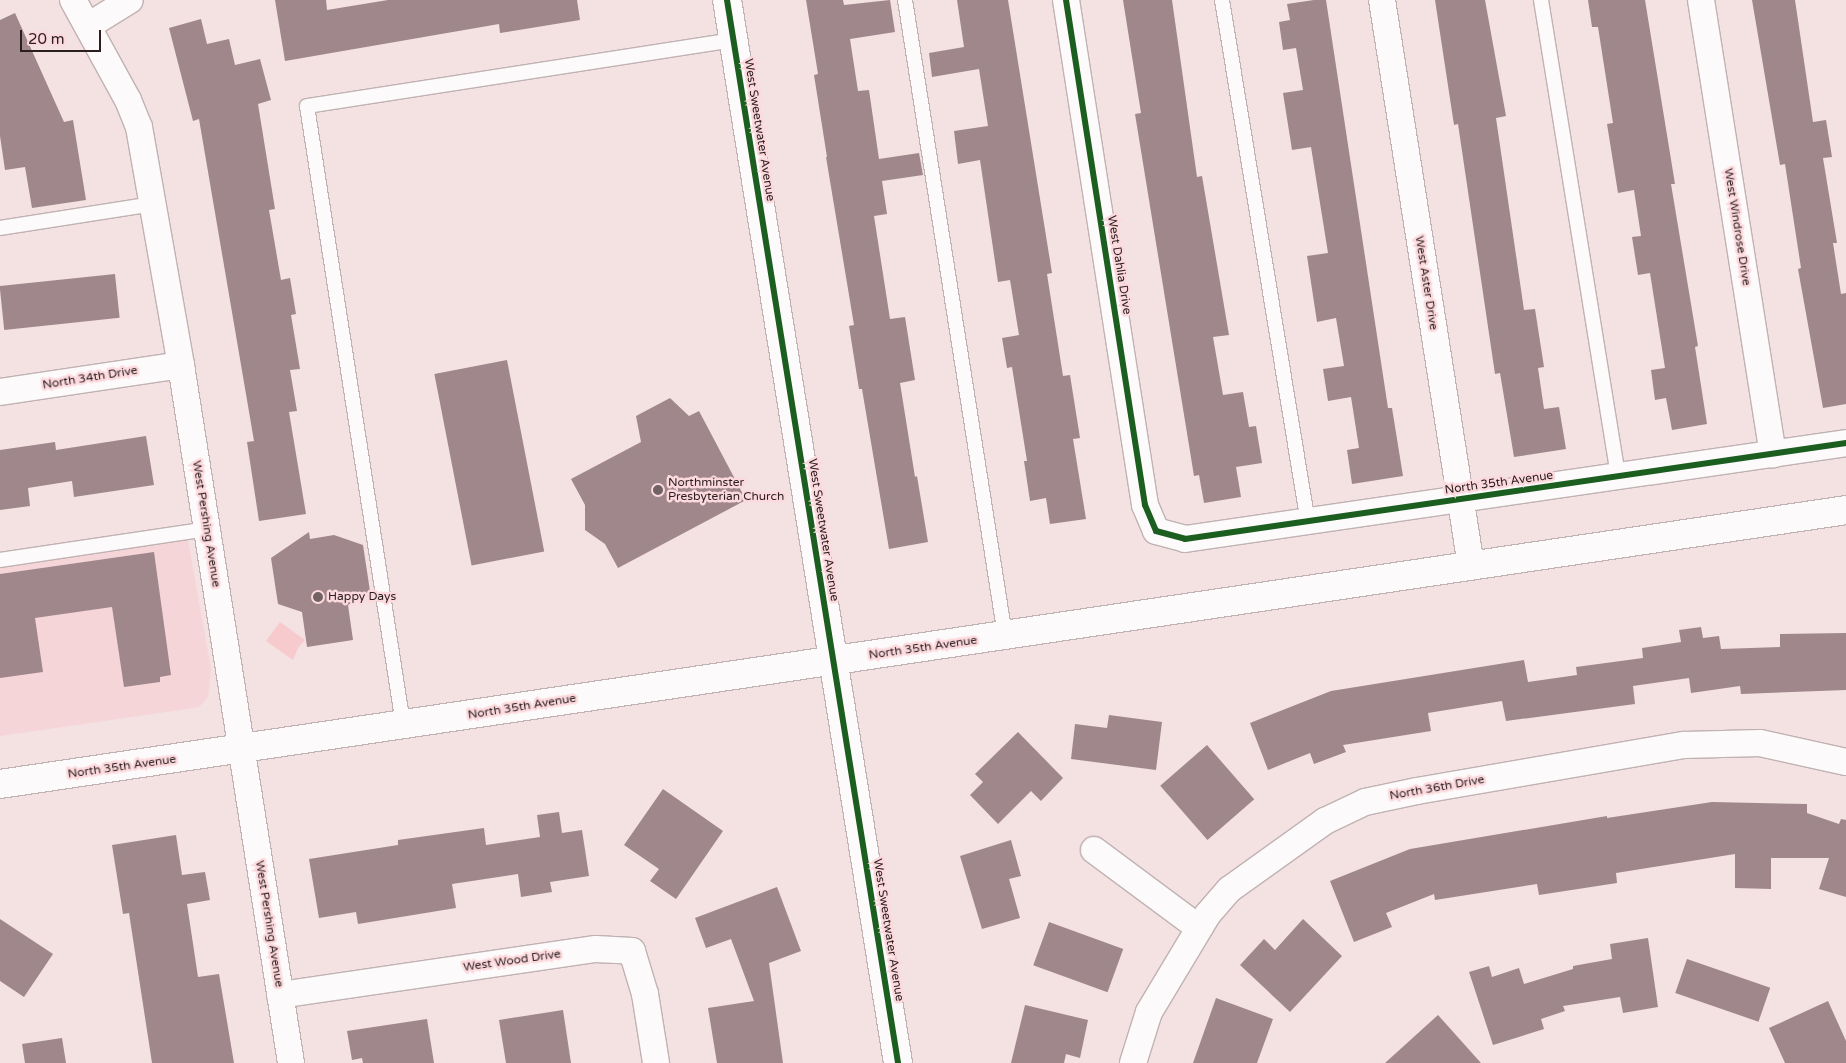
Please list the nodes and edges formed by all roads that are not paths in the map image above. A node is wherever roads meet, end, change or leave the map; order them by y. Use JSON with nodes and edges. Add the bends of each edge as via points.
{"nodes":[{"id":1,"x":73,"y":0,"type":"edge"},
{"id":2,"x":130,"y":0,"type":"edge"},
{"id":3,"x":728,"y":0,"type":"edge"},
{"id":4,"x":905,"y":0,"type":"edge"},
{"id":5,"x":1066,"y":0,"type":"edge"},
{"id":6,"x":1222,"y":0,"type":"edge"},
{"id":7,"x":1382,"y":0,"type":"edge"},
{"id":8,"x":1541,"y":0,"type":"edge"},
{"id":9,"x":1700,"y":0,"type":"edge"},
{"id":10,"x":88,"y":26,"type":"junction"},
{"id":11,"x":734,"y":40,"type":"junction"},
{"id":12,"x":154,"y":204,"type":"junction"},
{"id":13,"x":0,"y":228,"type":"edge"},
{"id":14,"x":181,"y":365,"type":"junction"},
{"id":15,"x":0,"y":392,"type":"edge"},
{"id":16,"x":1846,"y":443,"type":"edge"},
{"id":17,"x":1774,"y":454,"type":"junction"},
{"id":18,"x":1618,"y":477,"type":"junction"},
{"id":19,"x":1460,"y":500,"type":"junction"},
{"id":20,"x":1846,"y":510,"type":"edge"},
{"id":21,"x":1308,"y":522,"type":"junction"},
{"id":22,"x":207,"y":528,"type":"junction"},
{"id":23,"x":1156,"y":531,"type":"joint"},
{"id":24,"x":0,"y":560,"type":"edge"},
{"id":25,"x":1471,"y":566,"type":"junction"},
{"id":26,"x":1005,"y":636,"type":"junction"},
{"id":27,"x":833,"y":661,"type":"junction"},
{"id":28,"x":404,"y":724,"type":"junction"},
{"id":29,"x":241,"y":750,"type":"junction"},
{"id":30,"x":1846,"y":762,"type":"edge"},
{"id":31,"x":0,"y":784,"type":"edge"},
{"id":32,"x":1094,"y":850,"type":"dead end"},
{"id":33,"x":1199,"y":928,"type":"junction"},
{"id":34,"x":280,"y":995,"type":"junction"},
{"id":35,"x":291,"y":1063,"type":"edge"},
{"id":36,"x":656,"y":1063,"type":"edge"},
{"id":37,"x":898,"y":1063,"type":"edge"},
{"id":38,"x":1134,"y":1063,"type":"edge"}],
"edges":[{"from":1,"to":10,"type":"street","name":"West Pershing Avenue"},
{"from":2,"to":10,"type":"street"},
{"from":3,"to":11,"type":"main road","name":"West Sweetwater Avenue"},
{"from":4,"to":26,"type":"lane"},
{"from":5,"to":23,"type":"street","name":"West Dahlia Drive","via":[[1145,505]]},
{"from":6,"to":21,"type":"lane"},
{"from":7,"to":19,"type":"street","name":"West Aster Drive"},
{"from":8,"to":18,"type":"lane"},
{"from":9,"to":17,"type":"street","name":"West Windrose Drive"},
{"from":10,"to":12,"type":"street","name":"West Pershing Avenue","via":[[139,127]]},
{"from":11,"to":27,"type":"main road","name":"West Sweetwater Avenue"},
{"from":11,"to":28,"type":"lane","via":[[307,106]]},
{"from":12,"to":13,"type":"lane"},
{"from":12,"to":14,"type":"street","name":"West Pershing Avenue"},
{"from":14,"to":15,"type":"street","name":"North 34th Drive"},
{"from":14,"to":22,"type":"street","name":"West Pershing Avenue"},
{"from":16,"to":17,"type":"street","name":"North 35th Avenue"},
{"from":17,"to":18,"type":"street","name":"North 35th Avenue"},
{"from":18,"to":19,"type":"street","name":"North 35th Avenue"},
{"from":19,"to":21,"type":"street","name":"North 35th Avenue"},
{"from":19,"to":25,"type":"street","name":"West Aster Drive"},
{"from":20,"to":25,"type":"main road","name":"North 35th Avenue"},
{"from":21,"to":23,"type":"street","name":"North 35th Avenue","via":[[1185,540]]},
{"from":22,"to":24,"type":"lane"},
{"from":22,"to":29,"type":"street","name":"West Pershing Avenue"},
{"from":25,"to":26,"type":"main road","name":"North 35th Avenue"},
{"from":26,"to":27,"type":"main road","name":"North 35th Avenue"},
{"from":27,"to":28,"type":"main road","name":"North 35th Avenue"},
{"from":27,"to":37,"type":"main road","name":"West Sweetwater Avenue"},
{"from":28,"to":29,"type":"main road","name":"North 35th Avenue"},
{"from":29,"to":31,"type":"main road","name":"North 35th Avenue"},
{"from":29,"to":34,"type":"street","name":"West Pershing Avenue"},
{"from":30,"to":33,"type":"street","name":"North 36th Drive","via":[[1760,743],[1684,745],[1365,802],[1325,821],[1230,889]]},
{"from":32,"to":33,"type":"street"},
{"from":33,"to":38,"type":"street","via":[[1149,1012]]},
{"from":34,"to":35,"type":"street","name":"West Pershing Avenue"},
{"from":34,"to":36,"type":"street","name":"West Wood Drive","via":[[596,949],[632,951],[645,994]]}]}
